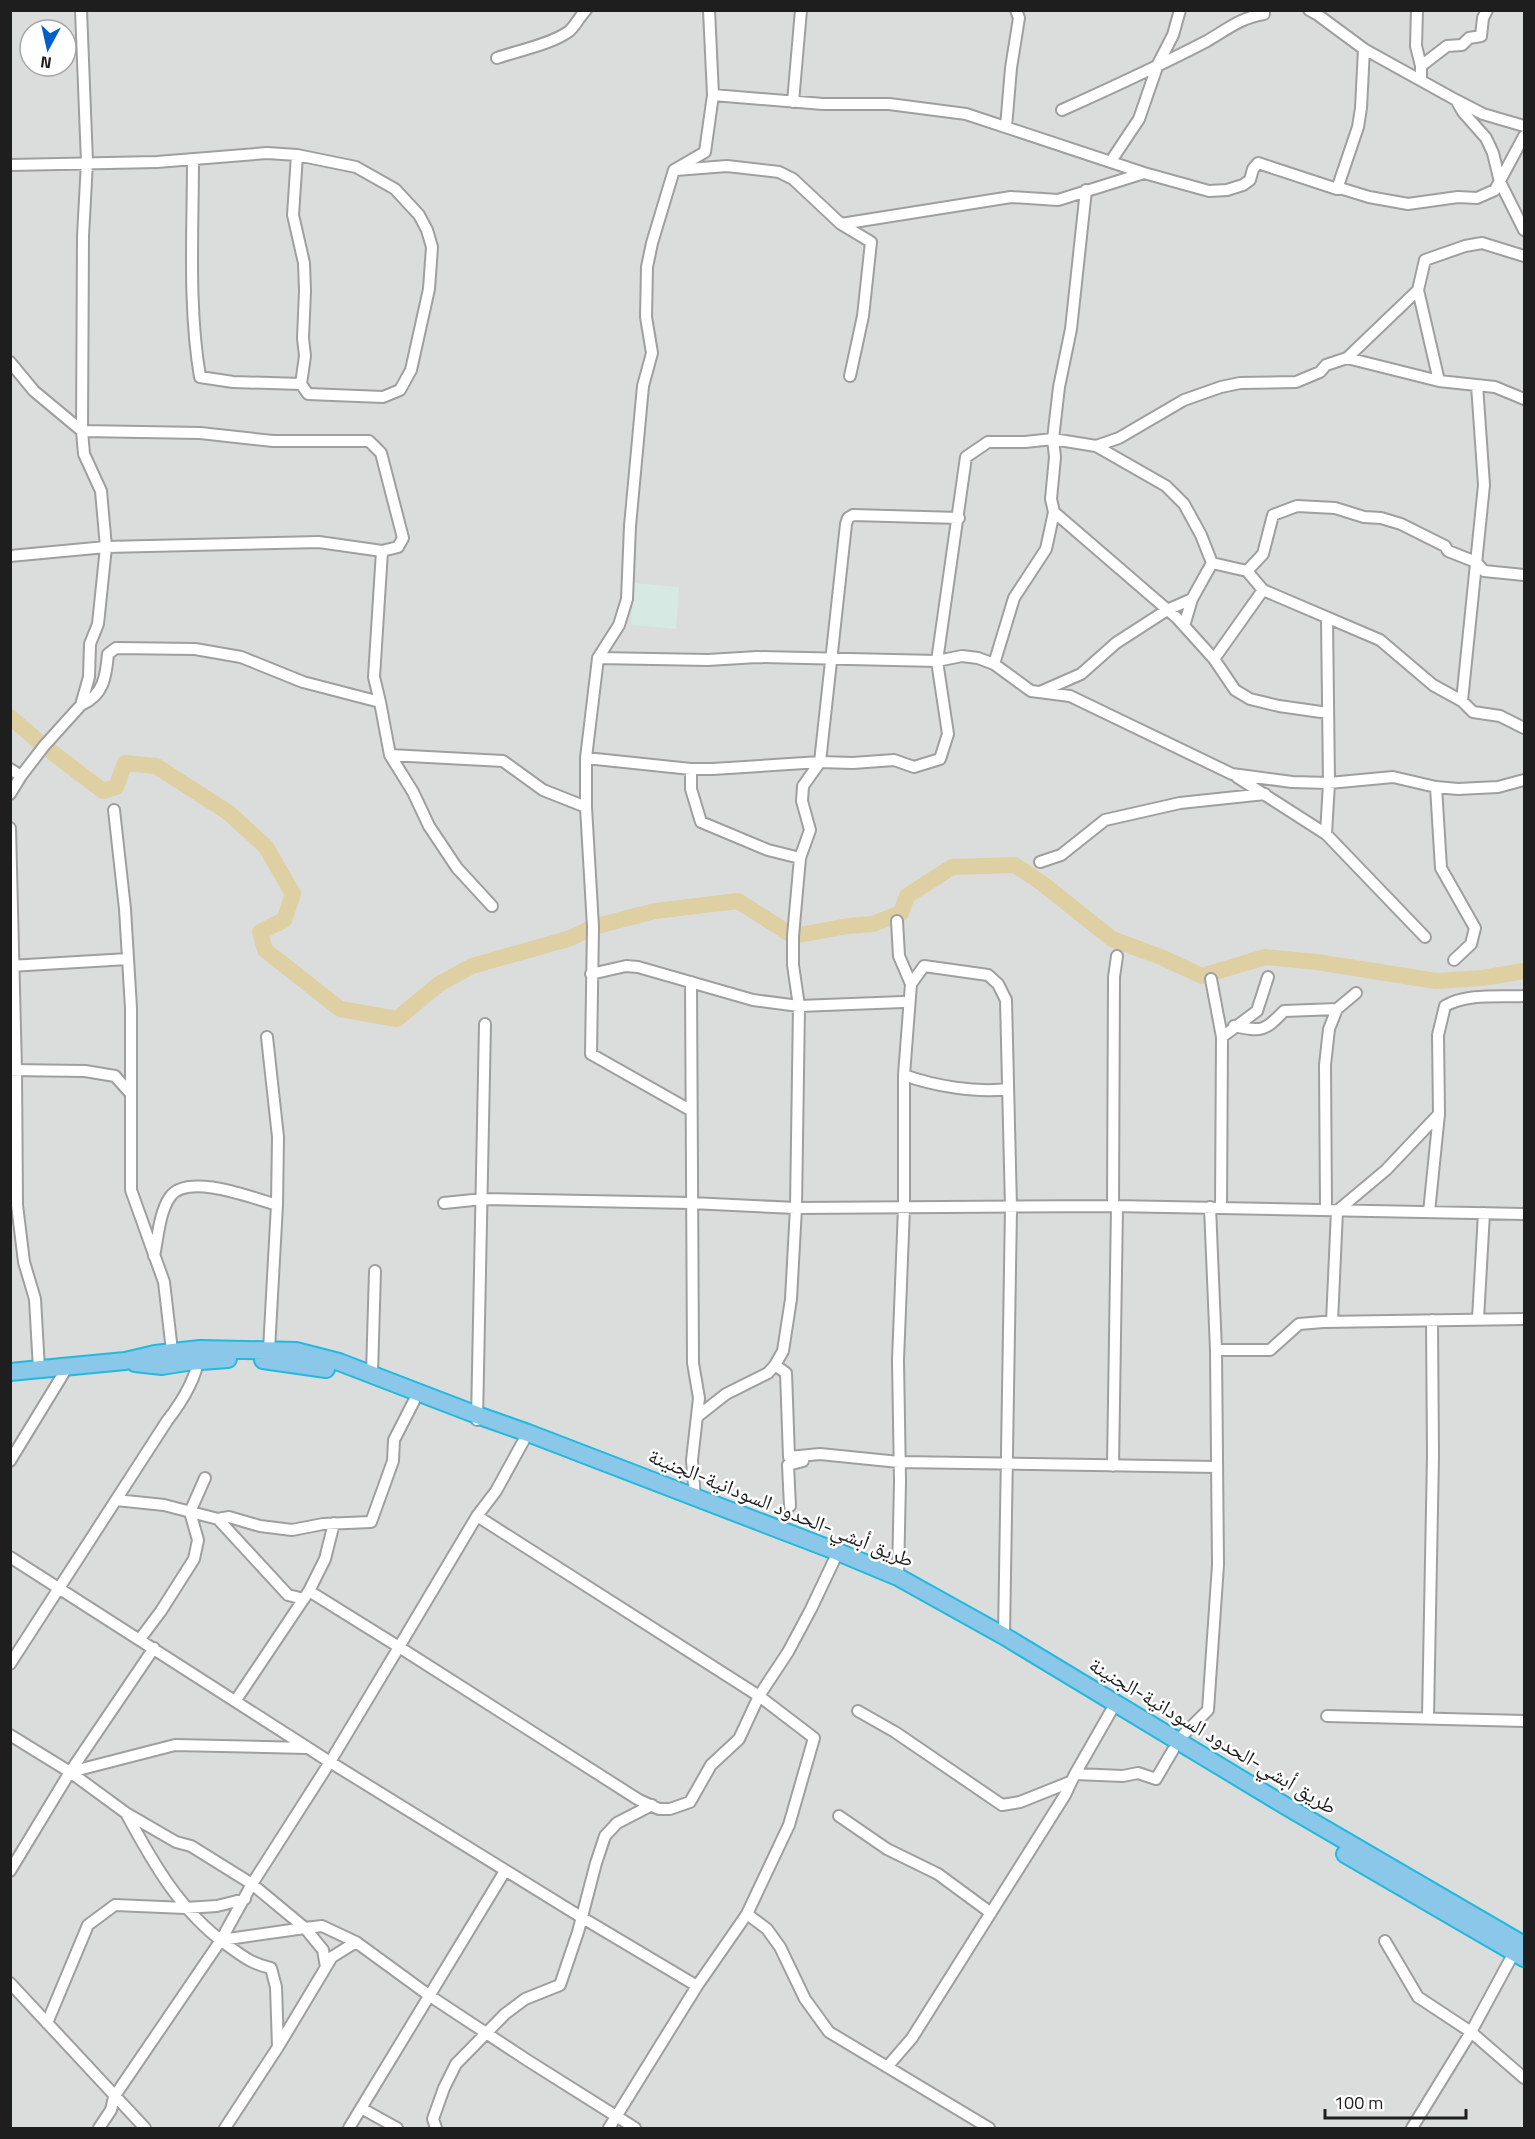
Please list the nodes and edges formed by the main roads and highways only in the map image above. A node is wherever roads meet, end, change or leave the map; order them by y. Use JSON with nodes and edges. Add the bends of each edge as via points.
{"nodes":[{"id":1,"x":270,"y":1353,"type":"junction"},
{"id":2,"x":199,"y":1355,"type":"junction"},
{"id":3,"x":125,"y":1361,"type":"junction"},
{"id":4,"x":10,"y":1372,"type":"edge"},
{"id":5,"x":477,"y":1419,"type":"junction"},
{"id":6,"x":762,"y":1527,"type":"junction"},
{"id":7,"x":836,"y":1556,"type":"junction"},
{"id":8,"x":934,"y":1602,"type":"junction"},
{"id":9,"x":1176,"y":1745,"type":"junction"},
{"id":10,"x":1520,"y":1950,"type":"edge"}],
"edges":[{"from":1,"to":2,"type":"highway","name":"طريق أبشي-الحدود السودانية-الجنينة"},
{"from":1,"to":5,"type":"highway"},
{"from":1,"to":5,"type":"highway","name":"طريق أبشي-الحدود السودانية-الجنينة","via":[[314,1355],[372,1374]]},
{"from":2,"to":3,"type":"highway","name":"طريق أبشي-الحدود السودانية-الجنينة","via":[[172,1351]]},
{"from":2,"to":3,"type":"highway","via":[[162,1366]]},
{"from":3,"to":4,"type":"highway"},
{"from":5,"to":6,"type":"highway"},
{"from":5,"to":6,"type":"highway","name":"طريق أبشي-الحدود السودانية-الجنينة","via":[[528,1432]]},
{"from":6,"to":7,"type":"highway","name":"طريق أبشي-الحدود السودانية-الجنينة"},
{"from":7,"to":8,"type":"highway"},
{"from":7,"to":8,"type":"highway","name":"طريق أبشي-الحدود السودانية-الجنينة","via":[[898,1577]]},
{"from":8,"to":9,"type":"highway","via":[[1111,1711]]},
{"from":8,"to":9,"type":"highway","name":"طريق أبشي-الحدود السودانية-الجنينة","via":[[1004,1636]]},
{"from":9,"to":10,"type":"highway","name":"طريق أبشي-الحدود السودانية-الجنينة","via":[[1289,1808]]}]}
